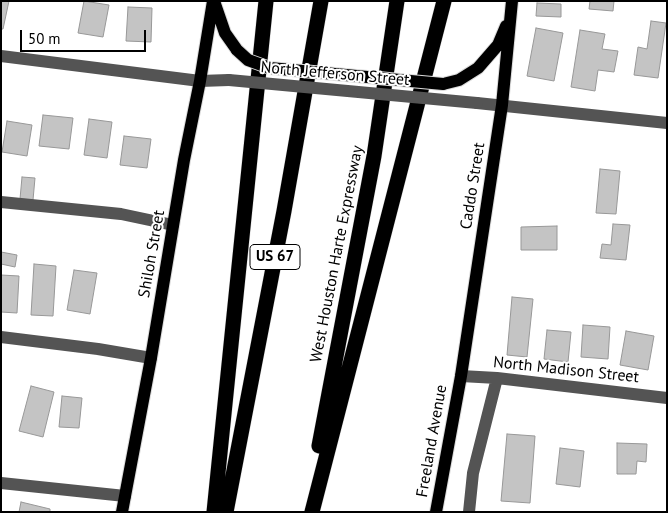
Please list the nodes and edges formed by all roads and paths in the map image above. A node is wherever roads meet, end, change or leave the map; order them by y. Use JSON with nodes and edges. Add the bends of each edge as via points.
{"nodes":[{"id":1,"x":213,"y":1,"type":"edge"},
{"id":2,"x":266,"y":1,"type":"edge"},
{"id":3,"x":321,"y":1,"type":"edge"},
{"id":4,"x":397,"y":1,"type":"edge"},
{"id":5,"x":444,"y":1,"type":"edge"},
{"id":6,"x":512,"y":6,"type":"edge"},
{"id":7,"x":1,"y":56,"type":"edge"},
{"id":8,"x":200,"y":81,"type":"junction"},
{"id":9,"x":502,"y":106,"type":"junction"},
{"id":10,"x":667,"y":123,"type":"edge"},
{"id":11,"x":1,"y":202,"type":"edge"},
{"id":12,"x":174,"y":225,"type":"junction"},
{"id":13,"x":1,"y":337,"type":"edge"},
{"id":14,"x":151,"y":358,"type":"junction"},
{"id":15,"x":461,"y":376,"type":"junction"},
{"id":16,"x":497,"y":378,"type":"junction"},
{"id":17,"x":667,"y":398,"type":"edge"},
{"id":18,"x":1,"y":483,"type":"edge"},
{"id":19,"x":125,"y":496,"type":"junction"},
{"id":20,"x":122,"y":512,"type":"edge"},
{"id":21,"x":214,"y":512,"type":"edge"},
{"id":22,"x":226,"y":512,"type":"edge"},
{"id":23,"x":307,"y":512,"type":"edge"},
{"id":24,"x":312,"y":512,"type":"edge"},
{"id":25,"x":436,"y":512,"type":"edge"},
{"id":26,"x":469,"y":512,"type":"edge"}],
"edges":[{"from":1,"to":6,"type":"main road","bridge":true,"via":[[225,33],[237,50],[248,60],[270,68],[443,84],[459,80],[478,68],[498,45]]},
{"from":1,"to":8,"type":"main road","name":"Shiloh Street"},
{"from":2,"to":21,"type":"highway"},
{"from":3,"to":22,"type":"highway","number":"US 67"},
{"from":4,"to":23,"type":"highway","name":"West Houston Harte Expressway","via":[[374,156]]},
{"from":5,"to":24,"type":"highway"},
{"from":6,"to":9,"type":"main road","name":"Caddo Street"},
{"from":7,"to":8,"type":"street","name":"North Jefferson Street"},
{"from":8,"to":9,"type":"street","name":"North Jefferson Street","bridge":true,"via":[[229,80]]},
{"from":8,"to":12,"type":"main road","name":"Shiloh Street"},
{"from":9,"to":10,"type":"street","name":"North Jefferson Street"},
{"from":9,"to":15,"type":"main road","name":"Caddo Street"},
{"from":11,"to":12,"type":"street","via":[[121,214]]},
{"from":12,"to":14,"type":"main road","name":"Shiloh Street"},
{"from":13,"to":14,"type":"street"},
{"from":14,"to":19,"type":"main road","name":"Shiloh Street"},
{"from":15,"to":16,"type":"street","name":"North Madison Street"},
{"from":15,"to":25,"type":"main road","name":"Freeland Avenue"},
{"from":16,"to":17,"type":"street","name":"North Madison Street"},
{"from":16,"to":26,"type":"street","via":[[473,473]]},
{"from":18,"to":19,"type":"street"},
{"from":19,"to":20,"type":"main road","name":"Shiloh Street"}]}
